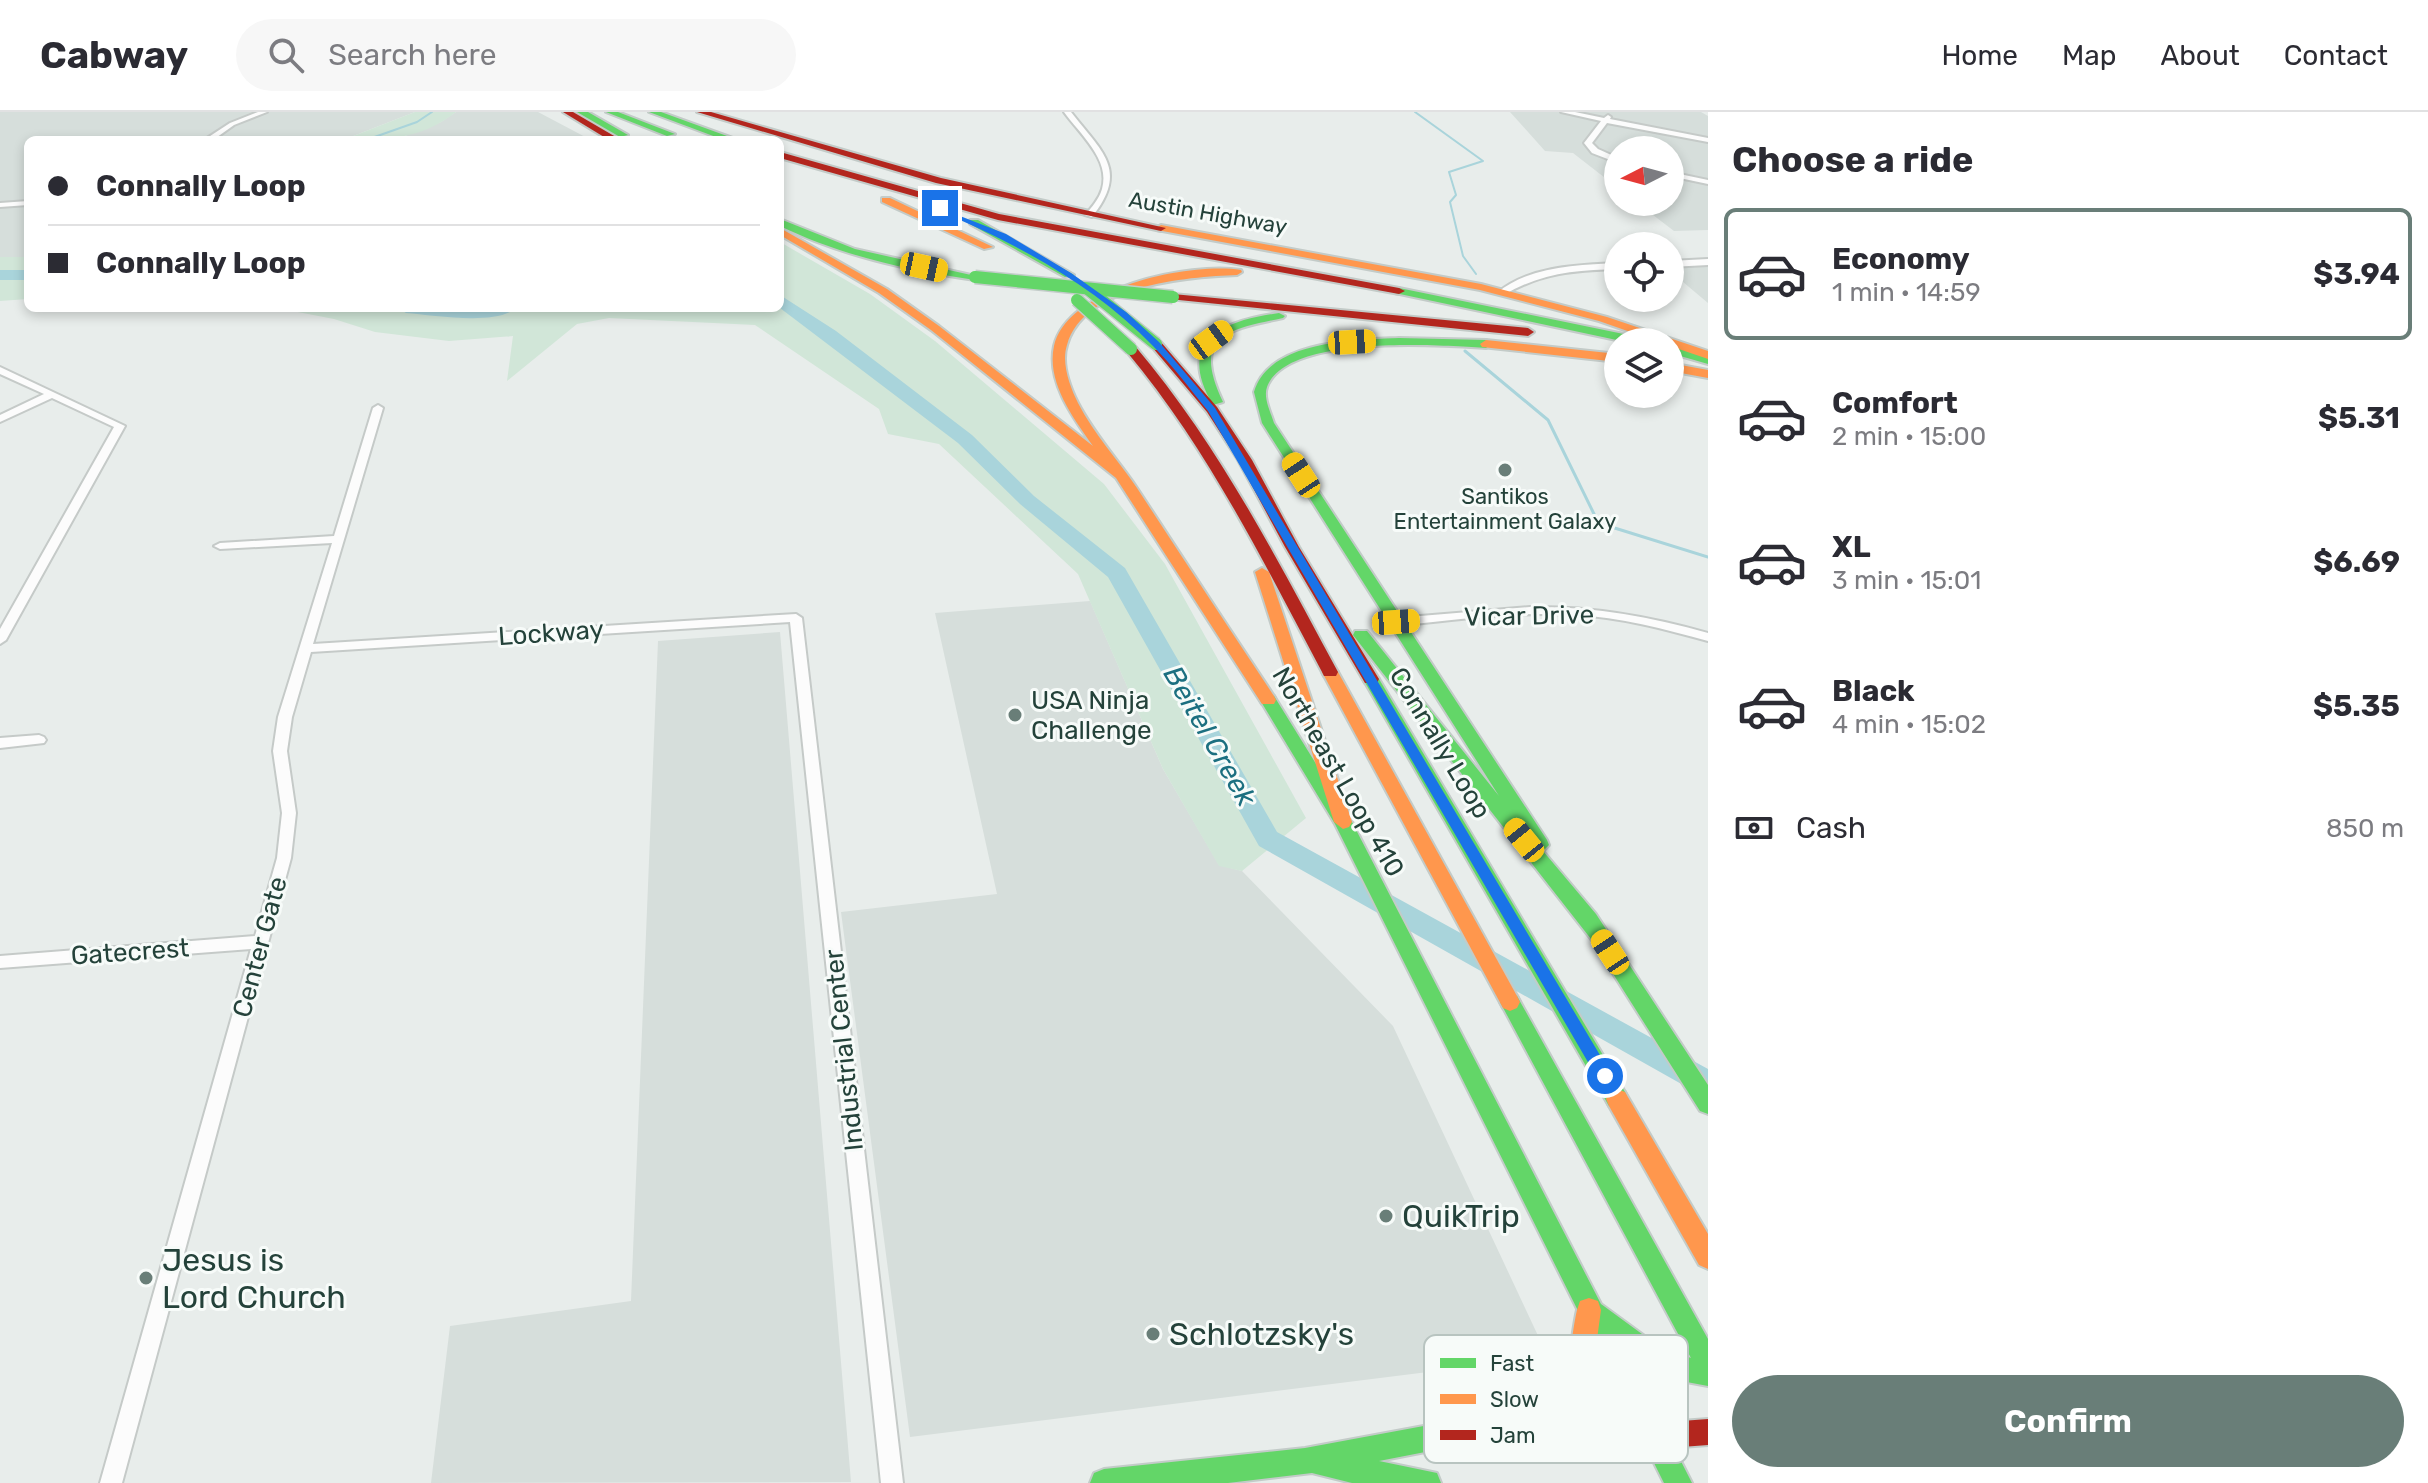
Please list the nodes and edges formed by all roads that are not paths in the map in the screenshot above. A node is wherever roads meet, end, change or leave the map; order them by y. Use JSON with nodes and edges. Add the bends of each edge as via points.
{"nodes":[{"id":1,"x":264,"y":112,"type":"edge"},
{"id":2,"x":567,"y":112,"type":"edge"},
{"id":3,"x":581,"y":112,"type":"edge"},
{"id":4,"x":594,"y":112,"type":"edge"},
{"id":5,"x":610,"y":112,"type":"edge"},
{"id":6,"x":630,"y":112,"type":"edge"},
{"id":7,"x":653,"y":112,"type":"edge"},
{"id":8,"x":679,"y":112,"type":"edge"},
{"id":9,"x":701,"y":112,"type":"edge"},
{"id":10,"x":1067,"y":112,"type":"edge"},
{"id":11,"x":1564,"y":112,"type":"edge"},
{"id":12,"x":1587,"y":112,"type":"edge"},
{"id":13,"x":1607,"y":118,"type":"junction"},
{"id":14,"x":214,"y":136,"type":"edge"},
{"id":15,"x":609,"y":136,"type":"edge"},
{"id":16,"x":625,"y":136,"type":"edge"},
{"id":17,"x":640,"y":136,"type":"edge"},
{"id":18,"x":675,"y":136,"type":"edge"},
{"id":19,"x":698,"y":136,"type":"edge"},
{"id":20,"x":722,"y":136,"type":"edge"},
{"id":21,"x":733,"y":136,"type":"edge"},
{"id":22,"x":784,"y":136,"type":"edge"},
{"id":23,"x":784,"y":136,"type":"edge"},
{"id":24,"x":1708,"y":137,"type":"edge"},
{"id":25,"x":1604,"y":155,"type":"edge"},
{"id":26,"x":784,"y":157,"type":"edge"},
{"id":27,"x":784,"y":168,"type":"edge"},
{"id":28,"x":1684,"y":177,"type":"edge"},
{"id":29,"x":1708,"y":182,"type":"edge"},
{"id":30,"x":862,"y":186,"type":"junction"},
{"id":31,"x":24,"y":203,"type":"edge"},
{"id":32,"x":0,"y":205,"type":"edge"},
{"id":33,"x":784,"y":214,"type":"edge"},
{"id":34,"x":1089,"y":215,"type":"junction"},
{"id":35,"x":784,"y":224,"type":"edge"},
{"id":36,"x":784,"y":233,"type":"edge"},
{"id":37,"x":1708,"y":262,"type":"edge"},
{"id":38,"x":1684,"y":263,"type":"edge"},
{"id":39,"x":1604,"y":267,"type":"edge"},
{"id":40,"x":952,"y":273,"type":"junction"},
{"id":41,"x":1501,"y":293,"type":"junction"},
{"id":42,"x":1334,"y":312,"type":"junction"},
{"id":43,"x":1529,"y":318,"type":"junction"},
{"id":44,"x":1604,"y":334,"type":"edge"},
{"id":45,"x":1604,"y":344,"type":"edge"},
{"id":46,"x":1684,"y":352,"type":"edge"},
{"id":47,"x":1604,"y":357,"type":"edge"},
{"id":48,"x":1708,"y":357,"type":"edge"},
{"id":49,"x":1684,"y":362,"type":"edge"},
{"id":50,"x":1708,"y":368,"type":"edge"},
{"id":51,"x":0,"y":370,"type":"edge"},
{"id":52,"x":1684,"y":370,"type":"edge"},
{"id":53,"x":1708,"y":374,"type":"edge"},
{"id":54,"x":52,"y":394,"type":"junction"},
{"id":55,"x":378,"y":408,"type":"dead end"},
{"id":56,"x":0,"y":419,"type":"edge"},
{"id":57,"x":1245,"y":460,"type":"junction"},
{"id":58,"x":1121,"y":475,"type":"junction"},
{"id":59,"x":1238,"y":504,"type":"junction"},
{"id":60,"x":339,"y":539,"type":"junction"},
{"id":61,"x":220,"y":546,"type":"dead end"},
{"id":62,"x":1292,"y":547,"type":"junction"},
{"id":63,"x":796,"y":618,"type":"joint"},
{"id":64,"x":1396,"y":622,"type":"junction"},
{"id":65,"x":1708,"y":637,"type":"edge"},
{"id":66,"x":0,"y":640,"type":"edge"},
{"id":67,"x":306,"y":648,"type":"junction"},
{"id":68,"x":39,"y":740,"type":"dead end"},
{"id":69,"x":0,"y":743,"type":"edge"},
{"id":70,"x":1343,"y":822,"type":"junction"},
{"id":71,"x":1598,"y":933,"type":"junction"},
{"id":72,"x":261,"y":942,"type":"junction"},
{"id":73,"x":0,"y":962,"type":"edge"},
{"id":74,"x":1708,"y":1104,"type":"edge"},
{"id":75,"x":1708,"y":1257,"type":"edge"},
{"id":76,"x":1589,"y":1310,"type":"junction"},
{"id":77,"x":1584,"y":1335,"type":"edge"},
{"id":78,"x":1602,"y":1335,"type":"edge"},
{"id":79,"x":1623,"y":1335,"type":"edge"},
{"id":80,"x":1708,"y":1364,"type":"edge"},
{"id":81,"x":1688,"y":1372,"type":"edge"},
{"id":82,"x":1708,"y":1373,"type":"edge"},
{"id":83,"x":1708,"y":1432,"type":"edge"},
{"id":84,"x":1688,"y":1434,"type":"edge"},
{"id":85,"x":1424,"y":1439,"type":"edge"},
{"id":86,"x":1305,"y":1461,"type":"junction"},
{"id":87,"x":1668,"y":1463,"type":"edge"},
{"id":88,"x":111,"y":1483,"type":"edge"},
{"id":89,"x":892,"y":1483,"type":"edge"},
{"id":90,"x":1104,"y":1483,"type":"edge"},
{"id":91,"x":1427,"y":1483,"type":"edge"},
{"id":92,"x":1678,"y":1483,"type":"edge"}],
"edges":[{"from":1,"to":14,"type":"street"},
{"from":2,"to":15,"type":"main road"},
{"from":3,"to":16,"type":"main road"},
{"from":4,"to":17,"type":"main road"},
{"from":5,"to":18,"type":"main road"},
{"from":6,"to":19,"type":"main road"},
{"from":7,"to":20,"type":"main road"},
{"from":8,"to":21,"type":"main road"},
{"from":9,"to":23,"type":"main road","name":"Austin Highway"},
{"from":10,"to":34,"type":"street","via":[[1109,177],[1107,192]]},
{"from":11,"to":13,"type":"street"},
{"from":12,"to":13,"type":"street"},
{"from":13,"to":24,"type":"street"},
{"from":13,"to":25,"type":"street","via":[[1588,143]]},
{"from":22,"to":34,"type":"main road","name":"Austin Highway","via":[[918,175]]},
{"from":26,"to":30,"type":"main road","name":"Connally Loop"},
{"from":27,"to":30,"type":"main road","name":"Connally Loop"},
{"from":28,"to":29,"type":"street"},
{"from":30,"to":43,"type":"main road","via":[[998,217]]},
{"from":30,"to":57,"type":"main road","name":"Connally Loop","bridge":true,"via":[[964,218],[1069,275],[1156,344],[1212,410]]},
{"from":30,"to":59,"type":"main road","name":"Connally Loop","bridge":true,"via":[[1073,296],[1165,386]]},
{"from":31,"to":32,"type":"street"},
{"from":33,"to":40,"type":"main road","via":[[842,244]]},
{"from":34,"to":41,"type":"main road","name":"Austin Highway"},
{"from":35,"to":40,"type":"main road","via":[[870,259]]},
{"from":36,"to":58,"type":"main road","name":"Northeast Loop 410","via":[[935,328]]},
{"from":37,"to":38,"type":"street"},
{"from":39,"to":41,"type":"street","via":[[1538,274]]},
{"from":40,"to":42,"type":"main road","bridge":true},
{"from":41,"to":48,"type":"main road","name":"Austin Highway","via":[[1603,319]]},
{"from":42,"to":45,"type":"main road"},
{"from":42,"to":57,"type":"main road","via":[[1257,319],[1225,330],[1207,345],[1202,367]]},
{"from":43,"to":44,"type":"main road"},
{"from":43,"to":58,"type":"main road","via":[[1242,272],[1166,276],[1129,285],[1075,320],[1059,347],[1058,362],[1066,391]]},
{"from":46,"to":48,"type":"main road"},
{"from":47,"to":64,"type":"main road","via":[[1384,340],[1330,344],[1281,361],[1267,374],[1261,384],[1268,423]]},
{"from":49,"to":50,"type":"main road"},
{"from":51,"to":54,"type":"street"},
{"from":52,"to":53,"type":"main road"},
{"from":54,"to":56,"type":"street"},
{"from":54,"to":66,"type":"street","via":[[120,426]]},
{"from":55,"to":60,"type":"street","name":"Center Gate"},
{"from":57,"to":62,"type":"main road","name":"Connally Loop"},
{"from":58,"to":70,"type":"main road","name":"Northeast Loop 410"},
{"from":59,"to":70,"type":"main road"},
{"from":59,"to":80,"type":"main road","name":"Connally Loop"},
{"from":60,"to":61,"type":"street"},
{"from":60,"to":67,"type":"street","name":"Center Gate"},
{"from":62,"to":71,"type":"main road"},
{"from":62,"to":75,"type":"main road","name":"Connally Loop"},
{"from":63,"to":67,"type":"street","name":"Lockway"},
{"from":63,"to":89,"type":"street","name":"Industrial Center"},
{"from":64,"to":65,"type":"street","name":"Vicar Drive","via":[[1577,611]]},
{"from":64,"to":71,"type":"main road"},
{"from":67,"to":72,"type":"street","name":"Center Gate","via":[[285,717],[280,751],[288,832]]},
{"from":68,"to":69,"type":"street"},
{"from":70,"to":76,"type":"main road","name":"Northeast Loop 410"},
{"from":71,"to":74,"type":"main road"},
{"from":72,"to":73,"type":"street","name":"Gatecrest"},
{"from":72,"to":88,"type":"street","name":"Center Gate"},
{"from":76,"to":77,"type":"main road"},
{"from":76,"to":78,"type":"main road","name":"Northeast Loop 410"},
{"from":76,"to":79,"type":"main road"},
{"from":81,"to":82,"type":"main road"},
{"from":83,"to":84,"type":"main road"},
{"from":85,"to":86,"type":"main road"},
{"from":86,"to":90,"type":"main road"},
{"from":86,"to":91,"type":"main road"},
{"from":87,"to":92,"type":"main road","name":"Northeast Loop 410"}]}
